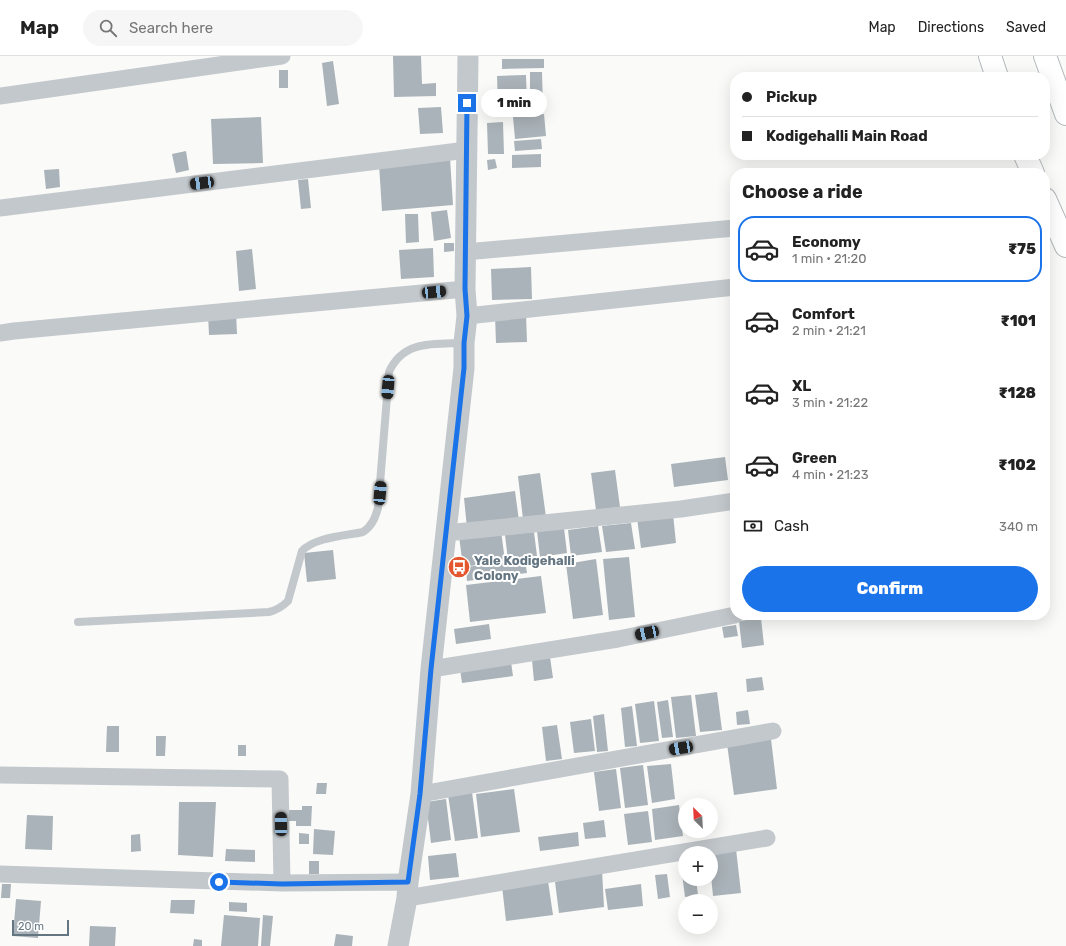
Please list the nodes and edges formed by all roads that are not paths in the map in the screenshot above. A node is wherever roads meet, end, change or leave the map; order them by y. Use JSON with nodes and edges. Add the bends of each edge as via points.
{"nodes":[{"id":1,"x":282,"y":56,"type":"edge"},
{"id":2,"x":468,"y":56,"type":"edge"},
{"id":3,"x":990,"y":56,"type":"edge"},
{"id":4,"x":1045,"y":56,"type":"edge"},
{"id":5,"x":995,"y":72,"type":"edge"},
{"id":6,"x":0,"y":96,"type":"edge"},
{"id":7,"x":1066,"y":114,"type":"edge"},
{"id":8,"x":467,"y":150,"type":"junction"},
{"id":9,"x":0,"y":208,"type":"edge"},
{"id":10,"x":1050,"y":211,"type":"edge"},
{"id":11,"x":730,"y":228,"type":"edge"},
{"id":12,"x":1066,"y":246,"type":"edge"},
{"id":13,"x":465,"y":252,"type":"junction"},
{"id":14,"x":730,"y":288,"type":"edge"},
{"id":15,"x":465,"y":289,"type":"junction"},
{"id":16,"x":467,"y":316,"type":"junction"},
{"id":17,"x":0,"y":333,"type":"edge"},
{"id":18,"x":464,"y":343,"type":"junction"},
{"id":19,"x":730,"y":502,"type":"edge"},
{"id":20,"x":446,"y":533,"type":"junction"},
{"id":21,"x":730,"y":616,"type":"edge"},
{"id":22,"x":78,"y":622,"type":"dead end"},
{"id":23,"x":431,"y":669,"type":"junction"},
{"id":24,"x":773,"y":731,"type":"dead end"},
{"id":25,"x":0,"y":775,"type":"edge"},
{"id":26,"x":420,"y":794,"type":"junction"},
{"id":27,"x":767,"y":838,"type":"dead end"},
{"id":28,"x":0,"y":874,"type":"edge"},
{"id":29,"x":282,"y":884,"type":"junction"},
{"id":30,"x":407,"y":890,"type":"junction"},
{"id":31,"x":398,"y":946,"type":"edge"}],
"edges":[{"from":1,"to":6,"type":"street"},
{"from":2,"to":8,"type":"street"},
{"from":3,"to":5,"type":"highway"},
{"from":4,"to":7,"type":"highway"},
{"from":8,"to":9,"type":"street"},
{"from":8,"to":13,"type":"street"},
{"from":10,"to":12,"type":"highway"},
{"from":11,"to":13,"type":"street"},
{"from":13,"to":15,"type":"street"},
{"from":14,"to":16,"type":"street"},
{"from":15,"to":16,"type":"street"},
{"from":15,"to":17,"type":"street"},
{"from":16,"to":18,"type":"street"},
{"from":18,"to":20,"type":"street","via":[[464,368]]},
{"from":18,"to":22,"type":"lane","via":[[432,344],[412,348],[393,363],[389,372],[378,508],[373,523],[363,532],[317,541],[306,546],[302,551],[288,601],[284,606],[269,612]]},
{"from":19,"to":20,"type":"street"},
{"from":20,"to":23,"type":"street"},
{"from":21,"to":23,"type":"street","via":[[618,639]]},
{"from":23,"to":26,"type":"street"},
{"from":24,"to":26,"type":"street"},
{"from":25,"to":29,"type":"street","via":[[280,779]]},
{"from":26,"to":30,"type":"street"},
{"from":27,"to":30,"type":"street"},
{"from":28,"to":29,"type":"street"},
{"from":29,"to":30,"type":"street"},
{"from":30,"to":31,"type":"street"}]}
